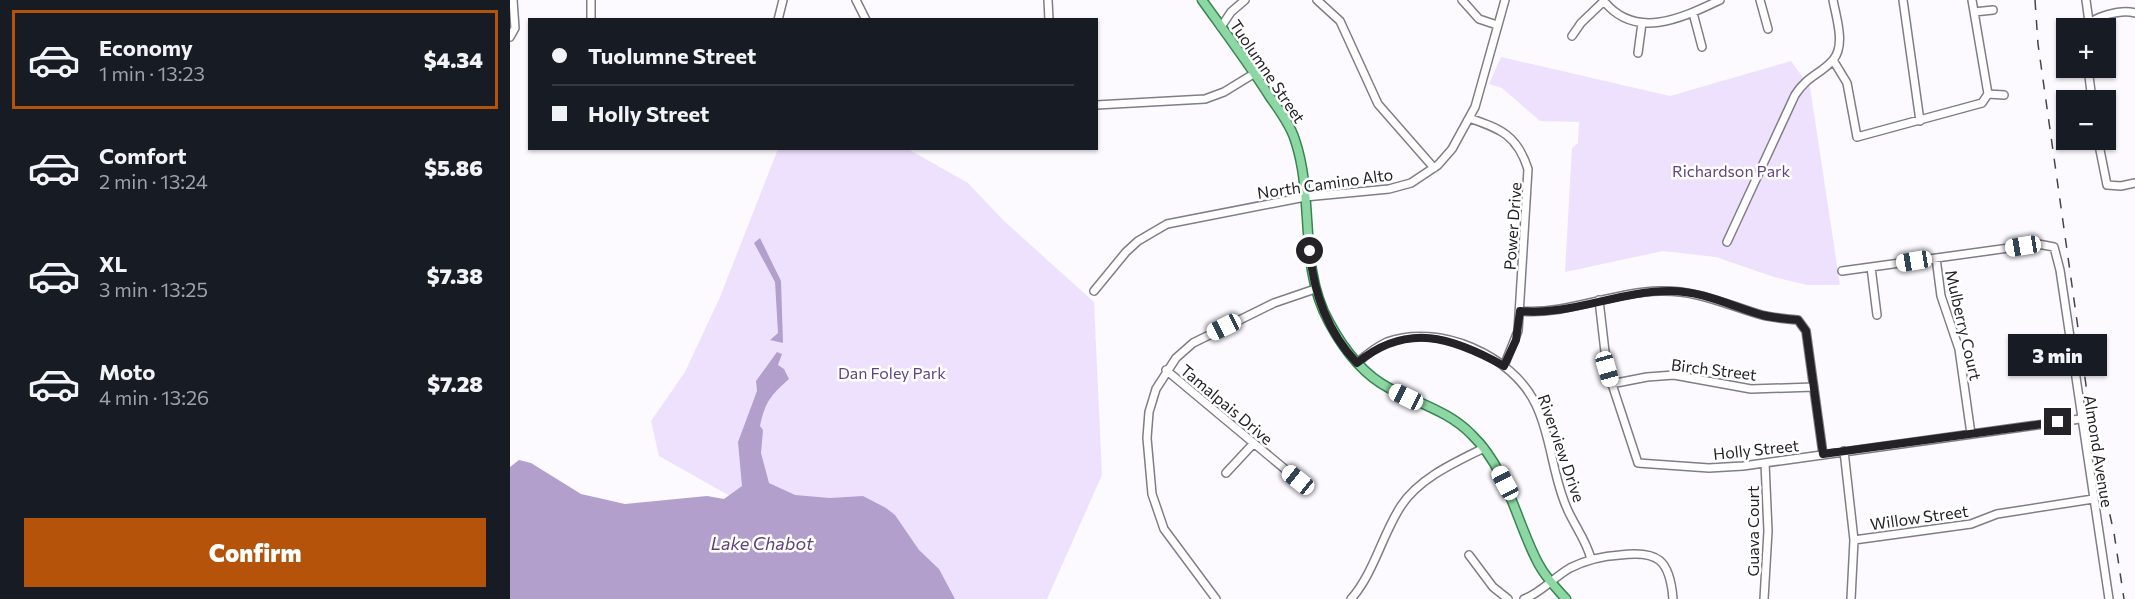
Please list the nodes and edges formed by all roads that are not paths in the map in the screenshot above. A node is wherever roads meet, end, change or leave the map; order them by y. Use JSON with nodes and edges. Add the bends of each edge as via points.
{"nodes":[{"id":1,"x":513,"y":0,"type":"edge"},
{"id":2,"x":591,"y":0,"type":"edge"},
{"id":3,"x":783,"y":0,"type":"edge"},
{"id":4,"x":856,"y":0,"type":"edge"},
{"id":5,"x":1048,"y":0,"type":"edge"},
{"id":6,"x":1202,"y":0,"type":"edge"},
{"id":7,"x":1245,"y":0,"type":"edge"},
{"id":8,"x":1317,"y":0,"type":"edge"},
{"id":9,"x":1462,"y":0,"type":"edge"},
{"id":10,"x":1505,"y":0,"type":"edge"},
{"id":11,"x":1720,"y":0,"type":"edge"},
{"id":12,"x":1760,"y":0,"type":"edge"},
{"id":13,"x":1833,"y":0,"type":"edge"},
{"id":14,"x":1903,"y":0,"type":"edge"},
{"id":15,"x":1972,"y":0,"type":"edge"},
{"id":16,"x":2086,"y":0,"type":"edge"},
{"id":17,"x":1603,"y":1,"type":"edge"},
{"id":18,"x":1993,"y":10,"type":"dead end"},
{"id":19,"x":1974,"y":12,"type":"junction"},
{"id":20,"x":1693,"y":13,"type":"junction"},
{"id":21,"x":2135,"y":13,"type":"edge"},
{"id":22,"x":591,"y":18,"type":"edge"},
{"id":23,"x":778,"y":18,"type":"edge"},
{"id":24,"x":865,"y":18,"type":"edge"},
{"id":25,"x":1049,"y":18,"type":"edge"},
{"id":26,"x":2087,"y":18,"type":"edge"},
{"id":27,"x":2107,"y":18,"type":"edge"},
{"id":28,"x":1642,"y":23,"type":"junction"},
{"id":29,"x":1497,"y":25,"type":"junction"},
{"id":30,"x":1221,"y":27,"type":"junction"},
{"id":31,"x":1768,"y":29,"type":"dead end"},
{"id":32,"x":1572,"y":36,"type":"dead end"},
{"id":33,"x":510,"y":37,"type":"edge"},
{"id":34,"x":1702,"y":47,"type":"dead end"},
{"id":35,"x":1638,"y":53,"type":"dead end"},
{"id":36,"x":1833,"y":60,"type":"junction"},
{"id":37,"x":1255,"y":73,"type":"junction"},
{"id":38,"x":1988,"y":94,"type":"junction"},
{"id":39,"x":2004,"y":95,"type":"dead end"},
{"id":40,"x":1098,"y":105,"type":"edge"},
{"id":41,"x":1469,"y":118,"type":"junction"},
{"id":42,"x":1920,"y":121,"type":"junction"},
{"id":43,"x":2100,"y":150,"type":"edge"},
{"id":44,"x":1434,"y":168,"type":"junction"},
{"id":45,"x":2135,"y":183,"type":"edge"},
{"id":46,"x":1305,"y":197,"type":"junction"},
{"id":47,"x":1728,"y":242,"type":"dead end"},
{"id":48,"x":1936,"y":258,"type":"junction"},
{"id":49,"x":1871,"y":267,"type":"junction"},
{"id":50,"x":1842,"y":271,"type":"dead end"},
{"id":51,"x":1315,"y":289,"type":"junction"},
{"id":52,"x":1094,"y":291,"type":"dead end"},
{"id":53,"x":1599,"y":300,"type":"junction"},
{"id":54,"x":1520,"y":311,"type":"junction"},
{"id":55,"x":1877,"y":315,"type":"dead end"},
{"id":56,"x":1357,"y":363,"type":"junction"},
{"id":57,"x":1504,"y":366,"type":"junction"},
{"id":58,"x":1166,"y":370,"type":"junction"},
{"id":59,"x":1611,"y":384,"type":"junction"},
{"id":60,"x":1814,"y":387,"type":"junction"},
{"id":61,"x":2080,"y":419,"type":"junction"},
{"id":62,"x":1971,"y":434,"type":"junction"},
{"id":63,"x":1253,"y":444,"type":"junction"},
{"id":64,"x":1484,"y":448,"type":"junction"},
{"id":65,"x":1844,"y":451,"type":"junction"},
{"id":66,"x":1823,"y":454,"type":"junction"},
{"id":67,"x":1765,"y":463,"type":"junction"},
{"id":68,"x":1226,"y":473,"type":"dead end"},
{"id":69,"x":1298,"y":480,"type":"dead end"},
{"id":70,"x":2093,"y":499,"type":"junction"},
{"id":71,"x":1854,"y":540,"type":"junction"},
{"id":72,"x":1469,"y":555,"type":"dead end"},
{"id":73,"x":1591,"y":560,"type":"junction"},
{"id":74,"x":1550,"y":581,"type":"junction"},
{"id":75,"x":1352,"y":598,"type":"edge"},
{"id":76,"x":1216,"y":599,"type":"edge"},
{"id":77,"x":1508,"y":599,"type":"edge"},
{"id":78,"x":1524,"y":599,"type":"edge"},
{"id":79,"x":1566,"y":599,"type":"edge"},
{"id":80,"x":1673,"y":599,"type":"edge"},
{"id":81,"x":1764,"y":599,"type":"edge"},
{"id":82,"x":1851,"y":599,"type":"edge"},
{"id":83,"x":2109,"y":599,"type":"edge"}],
"edges":[{"from":1,"to":33,"type":"street","via":[[515,28]]},
{"from":2,"to":22,"type":"street"},
{"from":3,"to":23,"type":"street"},
{"from":4,"to":24,"type":"street"},
{"from":5,"to":25,"type":"street"},
{"from":6,"to":30,"type":"main road","name":"Tuolumne Street"},
{"from":7,"to":30,"type":"street"},
{"from":8,"to":44,"type":"street","via":[[1340,21],[1378,104]]},
{"from":9,"to":29,"type":"street","via":[[1479,19]]},
{"from":10,"to":29,"type":"street","name":"North Camino Alto"},
{"from":11,"to":20,"type":"street"},
{"from":12,"to":31,"type":"street"},
{"from":13,"to":36,"type":"street","via":[[1839,40]]},
{"from":14,"to":42,"type":"street"},
{"from":15,"to":19,"type":"street"},
{"from":16,"to":26,"type":"street"},
{"from":17,"to":28,"type":"street","via":[[1617,14]]},
{"from":17,"to":32,"type":"street"},
{"from":18,"to":19,"type":"street"},
{"from":19,"to":38,"type":"street"},
{"from":20,"to":28,"type":"street","via":[[1670,22]]},
{"from":20,"to":34,"type":"street"},
{"from":21,"to":27,"type":"street","via":[[2127,11]]},
{"from":28,"to":35,"type":"street"},
{"from":29,"to":41,"type":"street","name":"North Camino Alto","via":[[1484,79]]},
{"from":30,"to":37,"type":"main road","name":"Tuolumne Street"},
{"from":36,"to":42,"type":"street","via":[[1847,83],[1857,137]]},
{"from":36,"to":47,"type":"street","via":[[1811,75],[1795,95]]},
{"from":37,"to":40,"type":"street","via":[[1205,99]]},
{"from":37,"to":46,"type":"main road","name":"Tuolumne Street","via":[[1295,139]]},
{"from":38,"to":39,"type":"street"},
{"from":38,"to":42,"type":"street","via":[[1982,103]]},
{"from":41,"to":44,"type":"street","name":"North Camino Alto","via":[[1452,149]]},
{"from":41,"to":54,"type":"street","name":"Power Drive","via":[[1513,139],[1528,169]]},
{"from":43,"to":45,"type":"street","via":[[2108,185]]},
{"from":44,"to":46,"type":"street","name":"North Camino Alto","via":[[1411,183],[1389,189]]},
{"from":46,"to":51,"type":"main road","name":"Tuolumne Street"},
{"from":46,"to":52,"type":"street","name":"North Camino Alto","via":[[1167,224],[1126,252]]},
{"from":48,"to":49,"type":"street"},
{"from":48,"to":61,"type":"street","name":"Almond Avenue","via":[[2044,244],[2054,247]]},
{"from":48,"to":62,"type":"street","name":"Mulberry Court","via":[[1941,296],[1959,349]]},
{"from":49,"to":50,"type":"street"},
{"from":49,"to":55,"type":"street"},
{"from":51,"to":56,"type":"main road","name":"Tuolumne Street","via":[[1328,320]]},
{"from":51,"to":58,"type":"street","via":[[1274,303],[1193,343]]},
{"from":53,"to":54,"type":"street","via":[[1549,311]]},
{"from":53,"to":59,"type":"street","name":"Holly Street","via":[[1604,358]]},
{"from":53,"to":60,"type":"street","via":[[1674,291],[1709,296],[1762,315],[1798,320],[1806,331]]},
{"from":54,"to":57,"type":"street","name":"Power Drive","via":[[1516,340]]},
{"from":56,"to":57,"type":"street","name":"Riverview Drive","via":[[1388,342],[1419,338],[1458,343]]},
{"from":56,"to":64,"type":"main road","name":"Tuolumne Street","via":[[1387,387],[1461,424]]},
{"from":57,"to":73,"type":"street","name":"Riverview Drive","via":[[1536,404],[1566,506],[1587,544]]},
{"from":58,"to":63,"type":"street","name":"Tamalpais Drive"},
{"from":58,"to":76,"type":"street","via":[[1149,412],[1152,494],[1164,529]]},
{"from":59,"to":60,"type":"street","name":"Birch Street","via":[[1674,375],[1752,389]]},
{"from":59,"to":67,"type":"street","name":"Holly Street","via":[[1638,463],[1709,468]]},
{"from":60,"to":66,"type":"street"},
{"from":61,"to":62,"type":"street","name":"Holly Street"},
{"from":61,"to":70,"type":"street","name":"Almond Avenue"},
{"from":62,"to":65,"type":"street","name":"Holly Street"},
{"from":63,"to":68,"type":"street"},
{"from":63,"to":69,"type":"street","name":"Tamalpais Drive"},
{"from":64,"to":74,"type":"main road","name":"Tuolumne Street","via":[[1505,483],[1536,560]]},
{"from":64,"to":75,"type":"street","via":[[1423,483],[1402,504]]},
{"from":65,"to":66,"type":"street","name":"Holly Street"},
{"from":65,"to":71,"type":"street"},
{"from":66,"to":67,"type":"street","name":"Holly Street"},
{"from":67,"to":81,"type":"street","name":"Guava Court","via":[[1768,531]]},
{"from":70,"to":71,"type":"street","name":"Willow Street","via":[[1997,514],[1971,525]]},
{"from":70,"to":83,"type":"street","name":"Almond Avenue"},
{"from":71,"to":82,"type":"street"},
{"from":72,"to":77,"type":"street","via":[[1493,587]]},
{"from":73,"to":74,"type":"street"},
{"from":73,"to":80,"type":"street","via":[[1639,552],[1656,557],[1668,570]]},
{"from":74,"to":78,"type":"street"},
{"from":74,"to":79,"type":"main road","name":"Tuolumne Street"}]}
